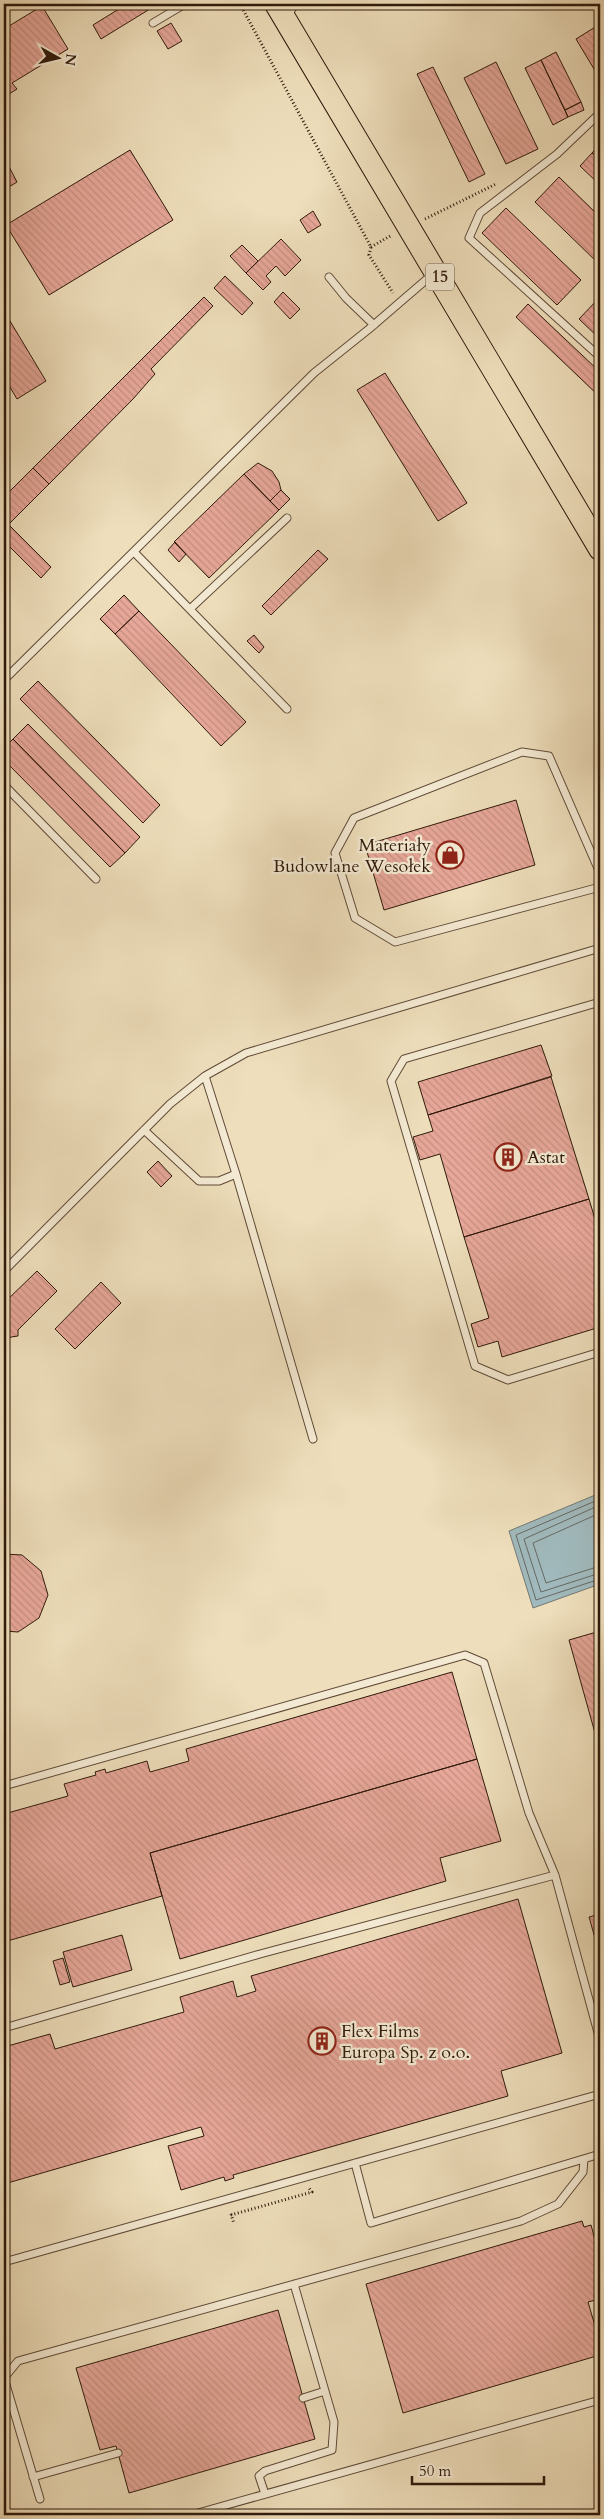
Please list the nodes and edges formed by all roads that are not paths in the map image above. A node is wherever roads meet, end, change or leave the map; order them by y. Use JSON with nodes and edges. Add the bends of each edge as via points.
{"nodes":[{"id":1,"x":185,"y":4,"type":"edge"},
{"id":2,"x":285,"y":9,"type":"edge"},
{"id":3,"x":153,"y":23,"type":"dead end"},
{"id":4,"x":600,"y":114,"type":"edge"},
{"id":5,"x":436,"y":271,"type":"junction"},
{"id":6,"x":329,"y":277,"type":"dead end"},
{"id":7,"x":374,"y":325,"type":"junction"},
{"id":8,"x":600,"y":357,"type":"edge"},
{"id":9,"x":287,"y":518,"type":"dead end"},
{"id":10,"x":600,"y":549,"type":"edge"},
{"id":11,"x":134,"y":552,"type":"junction"},
{"id":12,"x":190,"y":610,"type":"junction"},
{"id":13,"x":4,"y":680,"type":"edge"},
{"id":14,"x":287,"y":709,"type":"dead end"},
{"id":15,"x":4,"y":785,"type":"edge"},
{"id":16,"x":600,"y":873,"type":"edge"},
{"id":17,"x":96,"y":879,"type":"dead end"},
{"id":18,"x":600,"y":887,"type":"edge"},
{"id":19,"x":600,"y":948,"type":"edge"},
{"id":20,"x":600,"y":1002,"type":"edge"},
{"id":21,"x":205,"y":1076,"type":"junction"},
{"id":22,"x":144,"y":1130,"type":"junction"},
{"id":23,"x":236,"y":1174,"type":"junction"},
{"id":24,"x":4,"y":1271,"type":"edge"},
{"id":25,"x":600,"y":1352,"type":"edge"},
{"id":26,"x":314,"y":1439,"type":"dead end"},
{"id":27,"x":4,"y":1786,"type":"edge"},
{"id":28,"x":555,"y":1875,"type":"junction"},
{"id":29,"x":4,"y":2028,"type":"edge"},
{"id":30,"x":600,"y":2040,"type":"edge"},
{"id":31,"x":600,"y":2094,"type":"edge"},
{"id":32,"x":600,"y":2154,"type":"edge"},
{"id":33,"x":584,"y":2159,"type":"junction"},
{"id":34,"x":355,"y":2163,"type":"junction"},
{"id":35,"x":4,"y":2262,"type":"edge"},
{"id":36,"x":294,"y":2284,"type":"junction"},
{"id":37,"x":325,"y":2391,"type":"junction"},
{"id":38,"x":303,"y":2398,"type":"dead end"},
{"id":39,"x":600,"y":2400,"type":"edge"},
{"id":40,"x":118,"y":2453,"type":"dead end"},
{"id":41,"x":33,"y":2477,"type":"junction"},
{"id":42,"x":265,"y":2494,"type":"junction"},
{"id":43,"x":40,"y":2499,"type":"dead end"},
{"id":44,"x":191,"y":2515,"type":"edge"}],
"edges":[{"from":1,"to":3,"type":"lane"},
{"from":2,"to":5,"type":"main road","number":"15"},
{"from":4,"to":8,"type":"lane","via":[[557,154],[480,213],[469,238]]},
{"from":5,"to":7,"type":"lane"},
{"from":5,"to":10,"type":"main road","number":"15"},
{"from":6,"to":7,"type":"lane"},
{"from":7,"to":11,"type":"lane","via":[[314,373]]},
{"from":9,"to":12,"type":"lane"},
{"from":11,"to":12,"type":"lane"},
{"from":11,"to":13,"type":"lane"},
{"from":12,"to":14,"type":"lane"},
{"from":15,"to":17,"type":"lane"},
{"from":16,"to":18,"type":"lane","via":[[549,756],[522,752],[354,818],[335,853],[355,918],[395,942]]},
{"from":19,"to":21,"type":"lane","via":[[246,1053]]},
{"from":20,"to":25,"type":"lane","via":[[404,1059],[391,1081],[475,1366],[508,1380]]},
{"from":21,"to":22,"type":"lane"},
{"from":21,"to":23,"type":"lane"},
{"from":22,"to":23,"type":"lane","via":[[199,1181],[219,1181]]},
{"from":22,"to":24,"type":"lane"},
{"from":23,"to":26,"type":"lane"},
{"from":27,"to":28,"type":"lane","via":[[465,1655],[484,1663],[529,1813]]},
{"from":28,"to":29,"type":"lane","via":[[260,1954]]},
{"from":28,"to":30,"type":"lane"},
{"from":31,"to":34,"type":"lane"},
{"from":32,"to":33,"type":"lane"},
{"from":33,"to":34,"type":"lane","via":[[371,2223]]},
{"from":33,"to":36,"type":"lane","via":[[583,2172],[558,2204],[521,2221]]},
{"from":34,"to":35,"type":"lane"},
{"from":36,"to":37,"type":"lane"},
{"from":36,"to":41,"type":"lane","via":[[18,2361],[4,2378]]},
{"from":37,"to":38,"type":"lane"},
{"from":37,"to":42,"type":"lane","via":[[334,2422],[332,2450],[265,2471],[259,2476]]},
{"from":39,"to":42,"type":"lane"},
{"from":40,"to":41,"type":"lane"},
{"from":41,"to":43,"type":"lane"},
{"from":42,"to":44,"type":"lane"}]}
